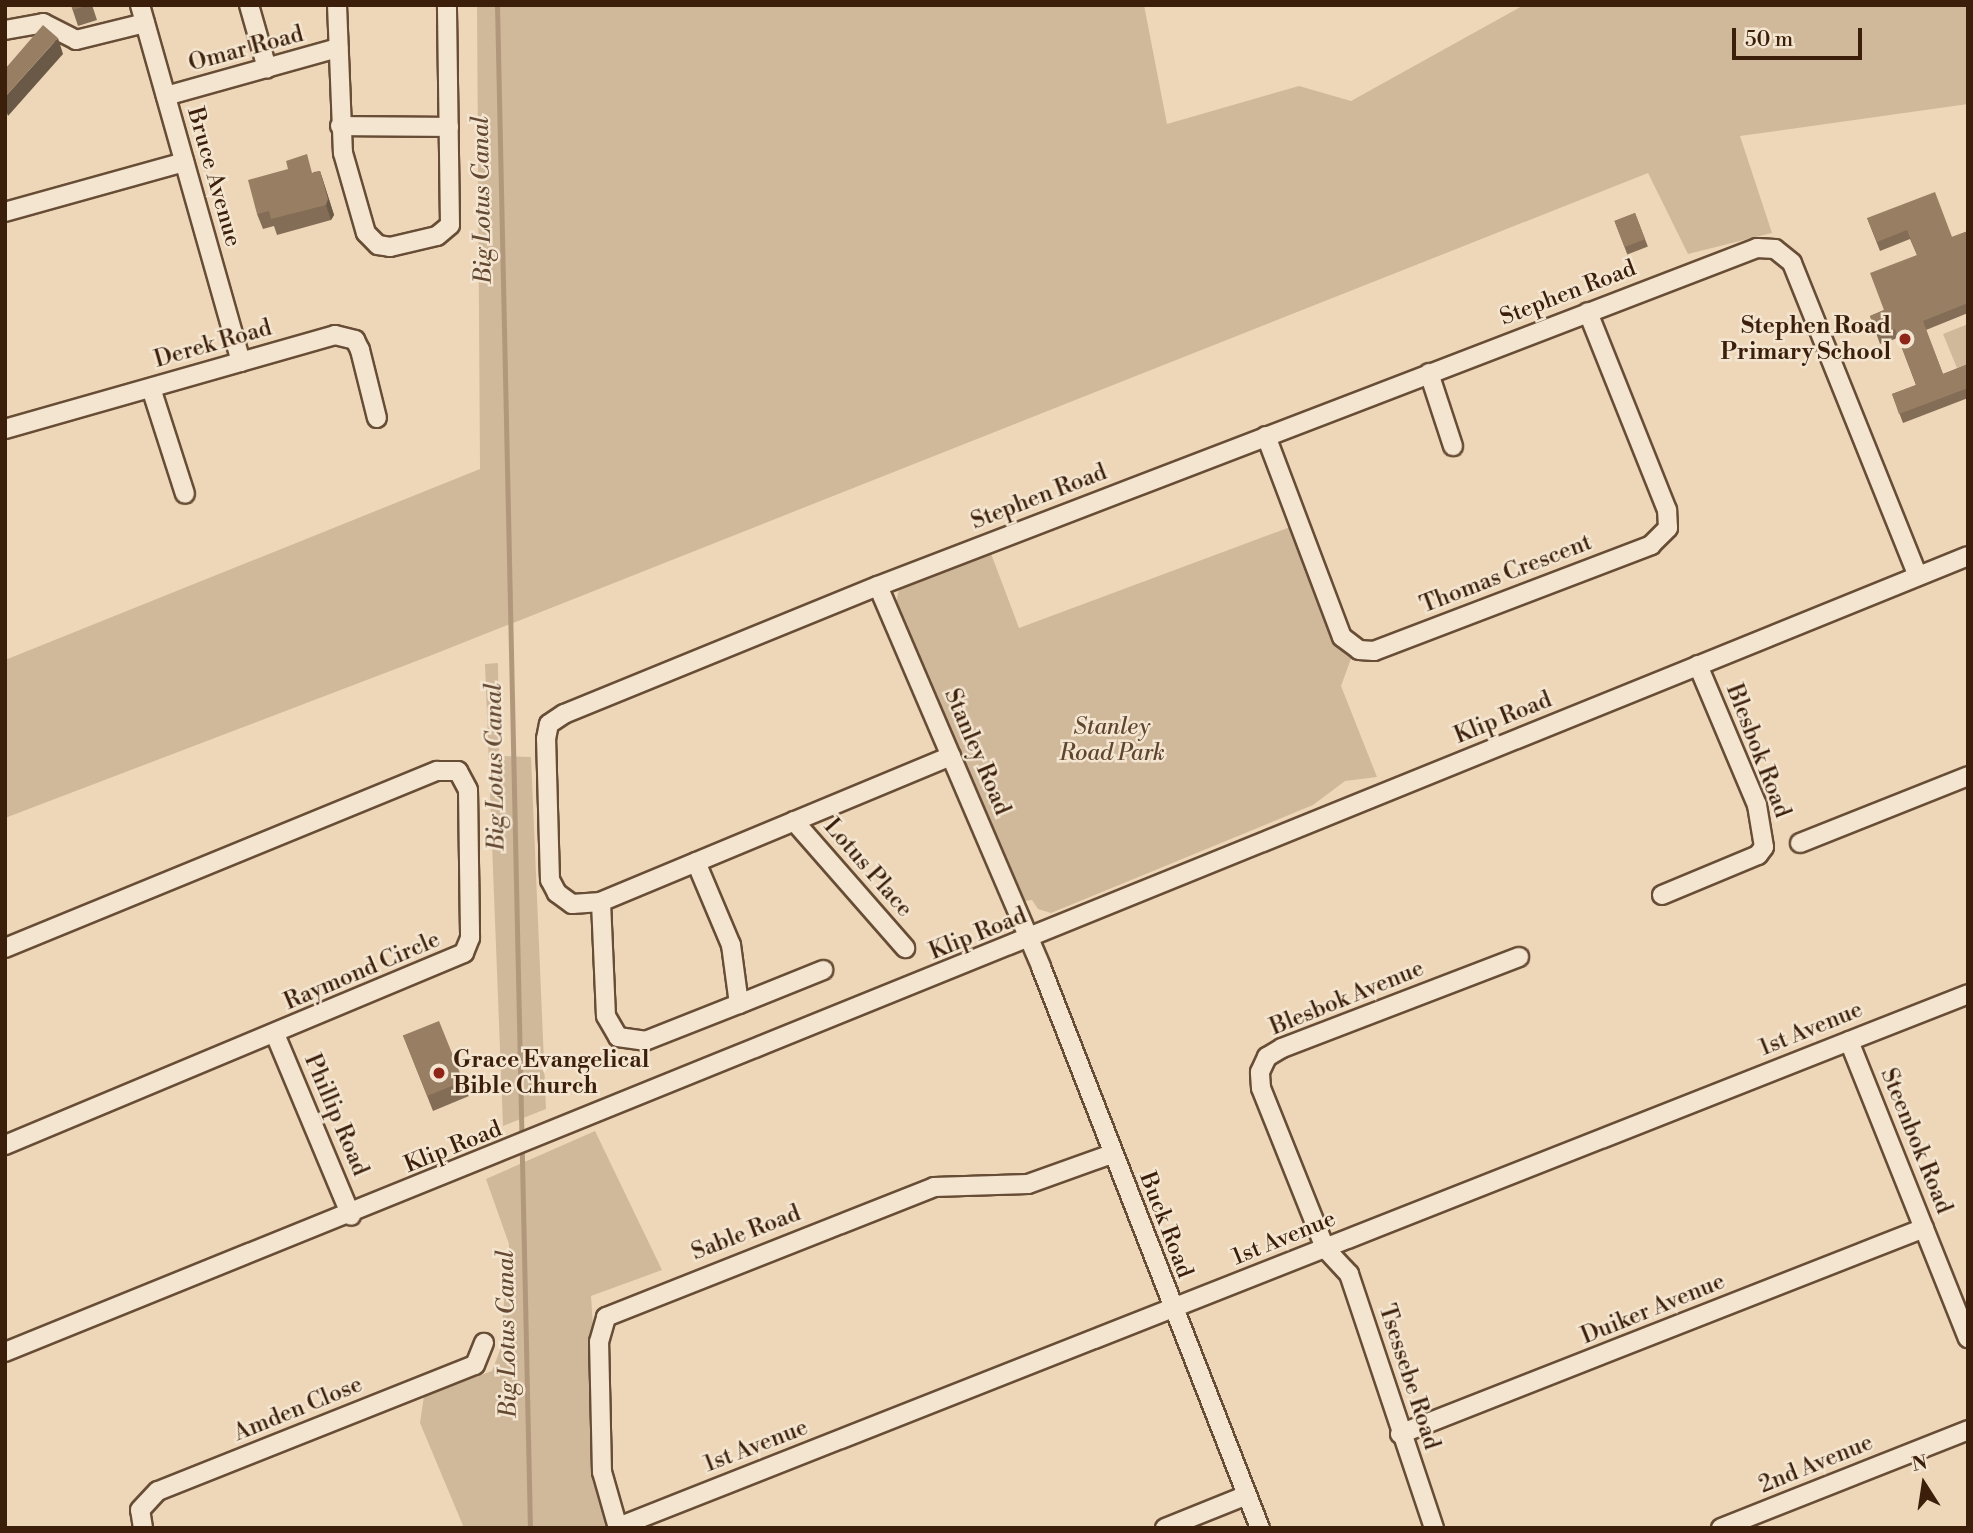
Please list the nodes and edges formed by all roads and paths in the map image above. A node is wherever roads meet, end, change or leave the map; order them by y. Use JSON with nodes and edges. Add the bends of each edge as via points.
{"nodes":[{"id":1,"x":140,"y":5,"type":"edge"},
{"id":2,"x":249,"y":5,"type":"edge"},
{"id":3,"x":338,"y":5,"type":"edge"},
{"id":4,"x":447,"y":5,"type":"edge"},
{"id":5,"x":145,"y":23,"type":"junction"},
{"id":6,"x":5,"y":30,"type":"edge"},
{"id":7,"x":338,"y":48,"type":"junction"},
{"id":8,"x":267,"y":68,"type":"junction"},
{"id":9,"x":166,"y":96,"type":"junction"},
{"id":10,"x":340,"y":126,"type":"junction"},
{"id":11,"x":449,"y":127,"type":"junction"},
{"id":12,"x":184,"y":162,"type":"junction"},
{"id":13,"x":5,"y":212,"type":"edge"},
{"id":14,"x":1588,"y":312,"type":"junction"},
{"id":15,"x":241,"y":362,"type":"junction"},
{"id":16,"x":1429,"y":373,"type":"junction"},
{"id":17,"x":151,"y":388,"type":"junction"},
{"id":18,"x":377,"y":418,"type":"dead end"},
{"id":19,"x":5,"y":429,"type":"edge"},
{"id":20,"x":1266,"y":436,"type":"junction"},
{"id":21,"x":1453,"y":446,"type":"dead end"},
{"id":22,"x":185,"y":494,"type":"dead end"},
{"id":23,"x":1968,"y":556,"type":"edge"},
{"id":24,"x":1918,"y":576,"type":"junction"},
{"id":25,"x":878,"y":586,"type":"junction"},
{"id":26,"x":1698,"y":665,"type":"junction"},
{"id":27,"x":951,"y":756,"type":"junction"},
{"id":28,"x":1968,"y":776,"type":"edge"},
{"id":29,"x":794,"y":821,"type":"junction"},
{"id":30,"x":1800,"y":843,"type":"dead end"},
{"id":31,"x":696,"y":862,"type":"junction"},
{"id":32,"x":1662,"y":895,"type":"dead end"},
{"id":33,"x":601,"y":902,"type":"junction"},
{"id":34,"x":1030,"y":939,"type":"junction"},
{"id":35,"x":5,"y":948,"type":"edge"},
{"id":36,"x":905,"y":948,"type":"dead end"},
{"id":37,"x":1519,"y":957,"type":"dead end"},
{"id":38,"x":824,"y":970,"type":"dead end"},
{"id":39,"x":1968,"y":994,"type":"edge"},
{"id":40,"x":739,"y":1004,"type":"junction"},
{"id":41,"x":275,"y":1034,"type":"junction"},
{"id":42,"x":1849,"y":1041,"type":"junction"},
{"id":43,"x":5,"y":1145,"type":"edge"},
{"id":44,"x":1112,"y":1154,"type":"junction"},
{"id":45,"x":351,"y":1216,"type":"junction"},
{"id":46,"x":1924,"y":1228,"type":"junction"},
{"id":47,"x":1325,"y":1248,"type":"junction"},
{"id":48,"x":1172,"y":1309,"type":"junction"},
{"id":49,"x":1968,"y":1338,"type":"edge"},
{"id":50,"x":484,"y":1343,"type":"dead end"},
{"id":51,"x":5,"y":1352,"type":"edge"},
{"id":52,"x":1968,"y":1430,"type":"edge"},
{"id":53,"x":1401,"y":1434,"type":"junction"},
{"id":54,"x":1247,"y":1496,"type":"junction"},
{"id":55,"x":618,"y":1527,"type":"edge"},
{"id":56,"x":143,"y":1528,"type":"edge"},
{"id":57,"x":1165,"y":1528,"type":"edge"},
{"id":58,"x":1260,"y":1528,"type":"edge"},
{"id":59,"x":1434,"y":1528,"type":"edge"},
{"id":60,"x":1721,"y":1528,"type":"edge"}],
"edges":[{"from":1,"to":5,"type":"street","name":"Bruce Avenue"},
{"from":2,"to":8,"type":"street"},
{"from":3,"to":7,"type":"street"},
{"from":4,"to":11,"type":"street"},
{"from":5,"to":6,"type":"street","via":[[76,40],[43,23]]},
{"from":5,"to":9,"type":"street","name":"Bruce Avenue"},
{"from":7,"to":8,"type":"street","name":"Omar Road"},
{"from":7,"to":10,"type":"street"},
{"from":8,"to":9,"type":"street","name":"Omar Road"},
{"from":9,"to":12,"type":"street","name":"Bruce Avenue"},
{"from":10,"to":11,"type":"street"},
{"from":10,"to":11,"type":"street","via":[[366,233],[378,245],[390,247],[437,236],[450,225]]},
{"from":12,"to":13,"type":"street"},
{"from":12,"to":15,"type":"street","name":"Bruce Avenue"},
{"from":14,"to":16,"type":"street","name":"Stephen Road"},
{"from":14,"to":20,"type":"street","name":"Thomas Crescent","via":[[1667,510],[1668,528],[1651,545],[1381,648],[1359,650],[1342,636]]},
{"from":14,"to":24,"type":"street","name":"Stephen Road","via":[[1746,251],[1766,247],[1784,254],[1817,323]]},
{"from":15,"to":17,"type":"street","name":"Derek Road"},
{"from":15,"to":18,"type":"street","name":"Derek Road","via":[[346,335],[360,350]]},
{"from":16,"to":20,"type":"street","name":"Stephen Road"},
{"from":16,"to":21,"type":"street"},
{"from":17,"to":19,"type":"street","name":"Derek Road"},
{"from":17,"to":22,"type":"street"},
{"from":20,"to":25,"type":"street","name":"Stephen Road"},
{"from":23,"to":24,"type":"street","name":"Klip Road"},
{"from":24,"to":26,"type":"street","name":"Klip Road"},
{"from":25,"to":27,"type":"street","name":"Stanley Road"},
{"from":25,"to":33,"type":"street","name":"Stephen Road","via":[[624,686],[549,724],[550,880],[557,893],[572,904]]},
{"from":26,"to":32,"type":"street","name":"Blesbok Road","via":[[1763,822],[1764,847],[1758,855]]},
{"from":26,"to":34,"type":"street","name":"Klip Road"},
{"from":27,"to":29,"type":"street","name":"Stephen Road"},
{"from":27,"to":34,"type":"street","name":"Stanley Road"},
{"from":28,"to":30,"type":"street"},
{"from":29,"to":31,"type":"street","name":"Stephen Road"},
{"from":29,"to":36,"type":"street","name":"Lotus Place"},
{"from":31,"to":33,"type":"street","name":"Stephen Road"},
{"from":31,"to":40,"type":"street","via":[[731,945]]},
{"from":33,"to":40,"type":"street","via":[[606,1016],[618,1037],[645,1041]]},
{"from":34,"to":44,"type":"street","name":"Buck Road"},
{"from":34,"to":45,"type":"street","name":"Klip Road"},
{"from":35,"to":41,"type":"street","name":"Raymond Circle","via":[[437,771],[458,771],[468,790],[470,937],[464,953]]},
{"from":37,"to":47,"type":"street","name":"Blesbok Avenue","via":[[1267,1057],[1260,1072],[1261,1088]]},
{"from":38,"to":40,"type":"street"},
{"from":39,"to":42,"type":"street","name":"1st Avenue"},
{"from":41,"to":43,"type":"street","name":"Raymond Circle"},
{"from":41,"to":45,"type":"street","name":"Phillip Road"},
{"from":42,"to":46,"type":"street","name":"Steenbok Road"},
{"from":42,"to":47,"type":"street","name":"1st Avenue"},
{"from":44,"to":48,"type":"street","name":"Buck Road"},
{"from":44,"to":55,"type":"street","name":"Sable Road","via":[[1028,1184],[934,1187],[606,1317],[598,1342],[602,1472]]},
{"from":45,"to":51,"type":"street","name":"Klip Road"},
{"from":46,"to":49,"type":"street","name":"Steenbok Road"},
{"from":46,"to":53,"type":"street","name":"Duiker Avenue"},
{"from":47,"to":48,"type":"street","name":"1st Avenue"},
{"from":47,"to":53,"type":"street","name":"Tsessebe Road","via":[[1349,1274]]},
{"from":48,"to":54,"type":"street","name":"Buck Road"},
{"from":48,"to":55,"type":"street","name":"1st Avenue"},
{"from":50,"to":56,"type":"street","name":"Amden Close","via":[[475,1365],[158,1491],[140,1510]]},
{"from":52,"to":60,"type":"street","name":"2nd Avenue"},
{"from":53,"to":59,"type":"street","name":"Tsessebe Road"},
{"from":54,"to":57,"type":"street"},
{"from":54,"to":58,"type":"street","name":"Buck Road"}]}
